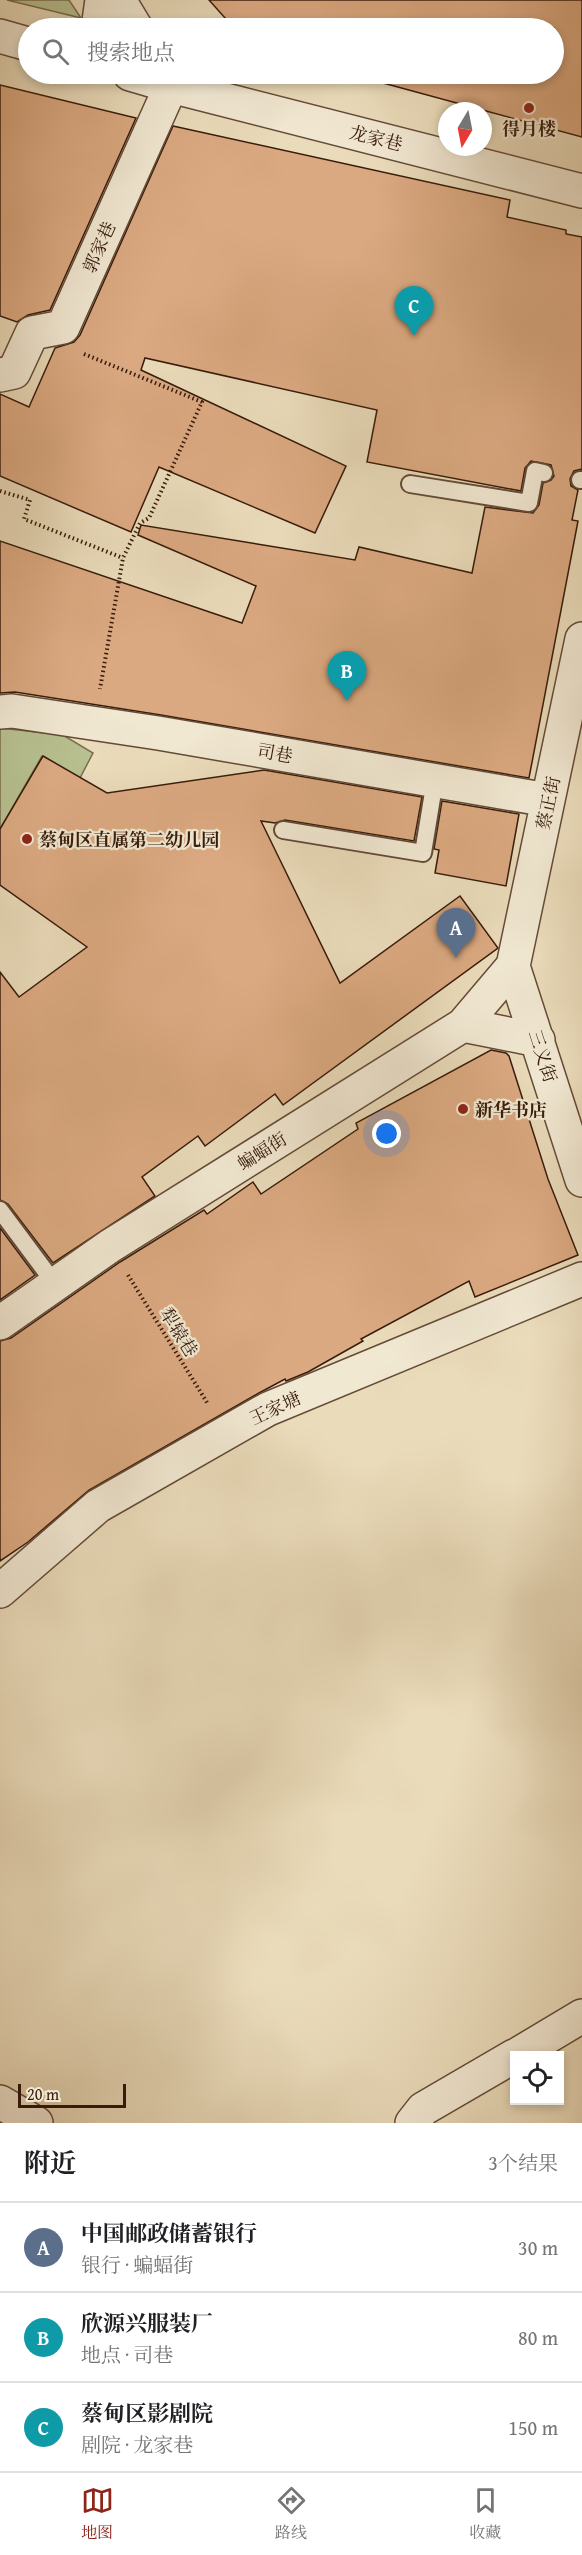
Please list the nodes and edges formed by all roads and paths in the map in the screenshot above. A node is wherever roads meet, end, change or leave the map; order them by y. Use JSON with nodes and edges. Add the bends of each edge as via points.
{"nodes":[{"id":1,"x":102,"y":0,"type":"edge"},
{"id":2,"x":119,"y":0,"type":"edge"},
{"id":3,"x":99,"y":18,"type":"edge"},
{"id":4,"x":130,"y":18,"type":"edge"},
{"id":5,"x":0,"y":36,"type":"edge"},
{"id":6,"x":18,"y":41,"type":"edge"},
{"id":7,"x":165,"y":84,"type":"edge"},
{"id":8,"x":182,"y":84,"type":"edge"},
{"id":9,"x":582,"y":191,"type":"edge"},
{"id":10,"x":63,"y":327,"type":"junction"},
{"id":11,"x":0,"y":375,"type":"edge"},
{"id":12,"x":544,"y":473,"type":"dead end"},
{"id":13,"x":410,"y":484,"type":"dead end"},
{"id":14,"x":0,"y":491,"type":"edge"},
{"id":15,"x":123,"y":558,"type":"junction"},
{"id":16,"x":582,"y":639,"type":"edge"},
{"id":17,"x":0,"y":712,"type":"edge"},
{"id":18,"x":94,"y":723,"type":"junction"},
{"id":19,"x":435,"y":780,"type":"junction"},
{"id":20,"x":548,"y":800,"type":"junction"},
{"id":21,"x":283,"y":830,"type":"dead end"},
{"id":22,"x":513,"y":966,"type":"junction"},
{"id":23,"x":463,"y":1025,"type":"junction"},
{"id":24,"x":538,"y":1040,"type":"junction"},
{"id":25,"x":582,"y":1180,"type":"edge"},
{"id":26,"x":0,"y":1210,"type":"edge"},
{"id":27,"x":110,"y":1246,"type":"junction"},
{"id":28,"x":582,"y":1279,"type":"edge"},
{"id":29,"x":55,"y":1284,"type":"junction"},
{"id":30,"x":0,"y":1323,"type":"edge"},
{"id":31,"x":226,"y":1432,"type":"junction"},
{"id":32,"x":0,"y":1591,"type":"edge"},
{"id":33,"x":582,"y":2016,"type":"edge"},
{"id":34,"x":523,"y":2051,"type":"edge"},
{"id":35,"x":510,"y":2059,"type":"edge"},
{"id":36,"x":0,"y":2102,"type":"edge"},
{"id":37,"x":36,"y":2123,"type":"edge"},
{"id":38,"x":412,"y":2123,"type":"edge"}],
"edges":[{"from":1,"to":3,"type":"street"},
{"from":2,"to":4,"type":"street"},
{"from":5,"to":6,"type":"street"},
{"from":7,"to":10,"type":"street","name":"郭家巷"},
{"from":8,"to":9,"type":"street","name":"龙家巷"},
{"from":10,"to":11,"type":"street","via":[[32,333],[14,372]]},
{"from":10,"to":15,"type":"path","via":[[56,343],[202,402],[149,518],[140,523]]},
{"from":12,"to":13,"type":"lane","via":[[535,471],[529,503]]},
{"from":14,"to":15,"type":"path","via":[[30,500],[24,519]]},
{"from":15,"to":18,"type":"path"},
{"from":16,"to":20,"type":"street","name":"蔡正街"},
{"from":17,"to":18,"type":"street","name":"司巷"},
{"from":18,"to":19,"type":"street","name":"司巷"},
{"from":19,"to":20,"type":"street","name":"司巷"},
{"from":19,"to":21,"type":"lane","via":[[423,853]]},
{"from":20,"to":22,"type":"street","name":"蔡正街"},
{"from":22,"to":23,"type":"street","name":"蝙蝠街"},
{"from":22,"to":24,"type":"street","name":"三义街"},
{"from":23,"to":24,"type":"street"},
{"from":23,"to":27,"type":"street","name":"蝙蝠街"},
{"from":24,"to":25,"type":"street","name":"三义街"},
{"from":26,"to":29,"type":"lane"},
{"from":27,"to":29,"type":"street","name":"蝙蝠街"},
{"from":27,"to":31,"type":"path","name":"犁辕巷"},
{"from":28,"to":31,"type":"street","name":"王家塘","via":[[268,1409]]},
{"from":29,"to":30,"type":"street","name":"蝙蝠街"},
{"from":31,"to":32,"type":"street","name":"王家塘","via":[[98,1506]]},
{"from":33,"to":34,"type":"street"},
{"from":35,"to":38,"type":"street","via":[[423,2109]]},
{"from":36,"to":37,"type":"street"}]}
